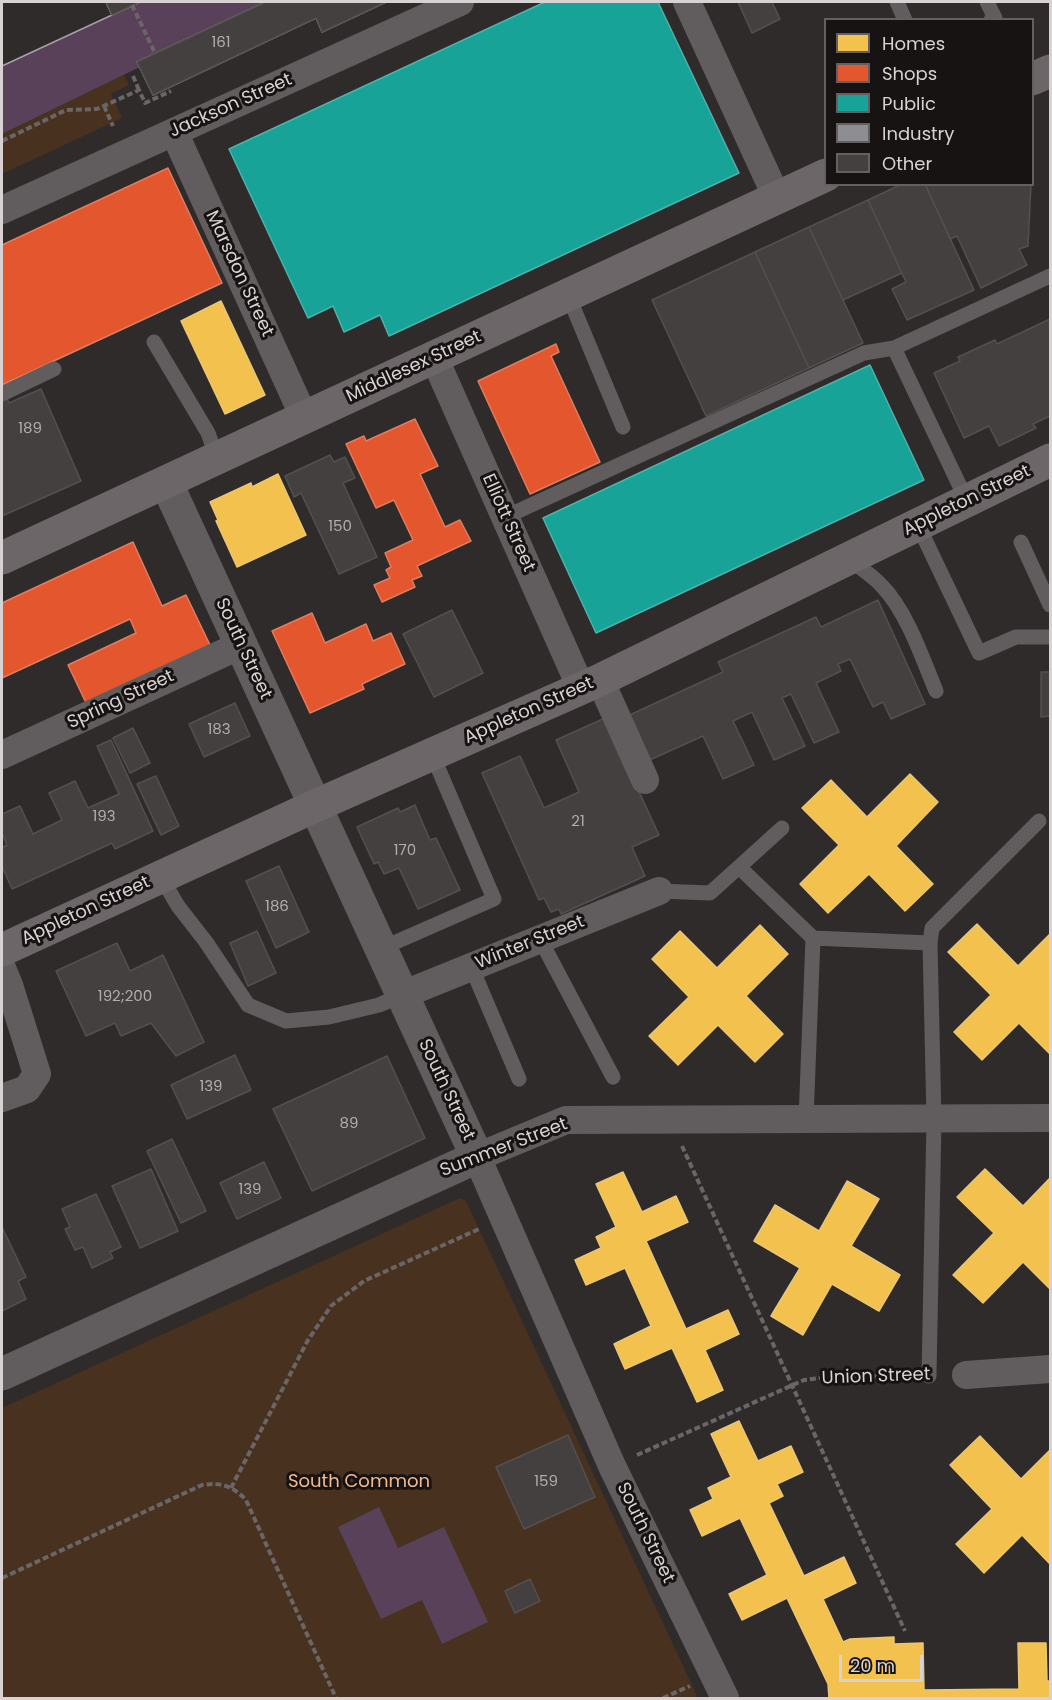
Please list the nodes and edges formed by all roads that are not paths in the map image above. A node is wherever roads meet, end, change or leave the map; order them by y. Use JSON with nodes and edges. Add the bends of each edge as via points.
{"nodes":[{"id":1,"x":460,"y":2,"type":"edge"},
{"id":2,"x":687,"y":2,"type":"edge"},
{"id":3,"x":897,"y":2,"type":"edge"},
{"id":4,"x":987,"y":2,"type":"edge"},
{"id":5,"x":905,"y":18,"type":"edge"},
{"id":6,"x":994,"y":18,"type":"edge"},
{"id":7,"x":174,"y":132,"type":"junction"},
{"id":8,"x":824,"y":175,"type":"edge"},
{"id":9,"x":777,"y":198,"type":"junction"},
{"id":10,"x":2,"y":210,"type":"edge"},
{"id":11,"x":1050,"y":276,"type":"edge"},
{"id":12,"x":568,"y":295,"type":"junction"},
{"id":13,"x":154,"y":342,"type":"dead end"},
{"id":14,"x":894,"y":348,"type":"junction"},
{"id":15,"x":434,"y":357,"type":"junction"},
{"id":16,"x":54,"y":369,"type":"dead end"},
{"id":17,"x":2,"y":394,"type":"edge"},
{"id":18,"x":304,"y":417,"type":"junction"},
{"id":19,"x":623,"y":427,"type":"dead end"},
{"id":20,"x":217,"y":458,"type":"junction"},
{"id":21,"x":1042,"y":468,"type":"edge"},
{"id":22,"x":166,"y":482,"type":"junction"},
{"id":23,"x":967,"y":501,"type":"junction"},
{"id":24,"x":505,"y":517,"type":"junction"},
{"id":25,"x":918,"y":525,"type":"junction"},
{"id":26,"x":1021,"y":542,"type":"dead end"},
{"id":27,"x":2,"y":558,"type":"edge"},
{"id":28,"x":848,"y":559,"type":"junction"},
{"id":29,"x":1050,"y":605,"type":"edge"},
{"id":30,"x":1050,"y":637,"type":"edge"},
{"id":31,"x":241,"y":645,"type":"junction"},
{"id":32,"x":590,"y":684,"type":"junction"},
{"id":33,"x":936,"y":691,"type":"dead end"},
{"id":34,"x":432,"y":754,"type":"junction"},
{"id":35,"x":2,"y":755,"type":"edge"},
{"id":36,"x":645,"y":780,"type":"dead end"},
{"id":37,"x":315,"y":806,"type":"junction"},
{"id":38,"x":1040,"y":821,"type":"dead end"},
{"id":39,"x":782,"y":828,"type":"dead end"},
{"id":40,"x":739,"y":867,"type":"junction"},
{"id":41,"x":161,"y":876,"type":"junction"},
{"id":42,"x":659,"y":891,"type":"joint"},
{"id":43,"x":813,"y":938,"type":"junction"},
{"id":44,"x":540,"y":939,"type":"junction"},
{"id":45,"x":930,"y":943,"type":"junction"},
{"id":46,"x":380,"y":949,"type":"junction"},
{"id":47,"x":2,"y":950,"type":"edge"},
{"id":48,"x":471,"y":966,"type":"junction"},
{"id":49,"x":2,"y":968,"type":"edge"},
{"id":50,"x":402,"y":995,"type":"junction"},
{"id":51,"x":613,"y":1077,"type":"dead end"},
{"id":52,"x":519,"y":1079,"type":"dead end"},
{"id":53,"x":2,"y":1098,"type":"edge"},
{"id":54,"x":1050,"y":1118,"type":"edge"},
{"id":55,"x":806,"y":1120,"type":"junction"},
{"id":56,"x":934,"y":1120,"type":"junction"},
{"id":57,"x":477,"y":1157,"type":"junction"},
{"id":58,"x":1050,"y":1369,"type":"edge"},
{"id":59,"x":2,"y":1374,"type":"edge"},
{"id":60,"x":966,"y":1375,"type":"dead end"},
{"id":61,"x":929,"y":1376,"type":"road end"},
{"id":62,"x":725,"y":1698,"type":"edge"}],
"edges":[{"from":1,"to":7,"type":"street","name":"Jackson Street"},
{"from":2,"to":9,"type":"street"},
{"from":3,"to":5,"type":"lane"},
{"from":4,"to":6,"type":"lane"},
{"from":7,"to":10,"type":"street","name":"Jackson Street"},
{"from":7,"to":18,"type":"street","name":"Marsdon Street"},
{"from":8,"to":9,"type":"main road","name":"Middlesex Street"},
{"from":9,"to":12,"type":"main road","name":"Middlesex Street"},
{"from":11,"to":14,"type":"lane"},
{"from":12,"to":15,"type":"main road","name":"Middlesex Street"},
{"from":12,"to":19,"type":"lane"},
{"from":13,"to":20,"type":"lane","via":[[208,433]]},
{"from":14,"to":23,"type":"lane"},
{"from":14,"to":24,"type":"lane","via":[[864,353]]},
{"from":15,"to":18,"type":"main road","name":"Middlesex Street"},
{"from":15,"to":24,"type":"street","name":"Elliott Street"},
{"from":16,"to":17,"type":"lane"},
{"from":18,"to":20,"type":"main road","name":"Middlesex Street"},
{"from":20,"to":22,"type":"main road","name":"Middlesex Street"},
{"from":21,"to":23,"type":"main road","name":"Appleton Street"},
{"from":22,"to":27,"type":"main road","name":"Middlesex Street"},
{"from":22,"to":31,"type":"street","name":"South Street"},
{"from":23,"to":25,"type":"main road","name":"Appleton Street"},
{"from":24,"to":32,"type":"street","name":"Elliott Street"},
{"from":25,"to":28,"type":"main road","name":"Appleton Street"},
{"from":25,"to":30,"type":"lane","via":[[979,653],[1016,638]]},
{"from":26,"to":29,"type":"lane"},
{"from":28,"to":32,"type":"main road","name":"Appleton Street"},
{"from":28,"to":33,"type":"lane","via":[[881,585],[894,601]]},
{"from":31,"to":35,"type":"street","name":"Spring Street"},
{"from":31,"to":37,"type":"street","name":"South Street"},
{"from":32,"to":34,"type":"main road","name":"Appleton Street"},
{"from":32,"to":36,"type":"street","name":"Elliott Street"},
{"from":34,"to":37,"type":"main road","name":"Appleton Street"},
{"from":34,"to":46,"type":"lane","via":[[494,899]]},
{"from":37,"to":41,"type":"main road","name":"Appleton Street"},
{"from":37,"to":46,"type":"street","name":"South Street"},
{"from":38,"to":45,"type":"lane","via":[[932,928]]},
{"from":39,"to":40,"type":"lane"},
{"from":40,"to":42,"type":"lane","via":[[710,893]]},
{"from":40,"to":43,"type":"lane"},
{"from":41,"to":47,"type":"main road","name":"Appleton Street"},
{"from":41,"to":50,"type":"lane","via":[[249,1005],[286,1021],[329,1017]]},
{"from":42,"to":44,"type":"street","name":"Winter Street"},
{"from":43,"to":45,"type":"lane"},
{"from":43,"to":55,"type":"lane"},
{"from":44,"to":48,"type":"street","name":"Winter Street"},
{"from":44,"to":51,"type":"lane"},
{"from":45,"to":56,"type":"lane"},
{"from":46,"to":50,"type":"street","name":"South Street"},
{"from":48,"to":50,"type":"street","name":"Winter Street"},
{"from":48,"to":52,"type":"lane"},
{"from":49,"to":53,"type":"street","via":[[37,1074],[27,1089]]},
{"from":50,"to":57,"type":"street","name":"South Street"},
{"from":54,"to":56,"type":"street","name":"Summer Street"},
{"from":55,"to":56,"type":"street","name":"Summer Street"},
{"from":55,"to":57,"type":"street","name":"Summer Street","via":[[566,1120]]},
{"from":56,"to":61,"type":"lane"},
{"from":57,"to":59,"type":"street","name":"Summer Street"},
{"from":57,"to":62,"type":"street","name":"South Street","via":[[612,1466]]},
{"from":58,"to":60,"type":"street"}]}
